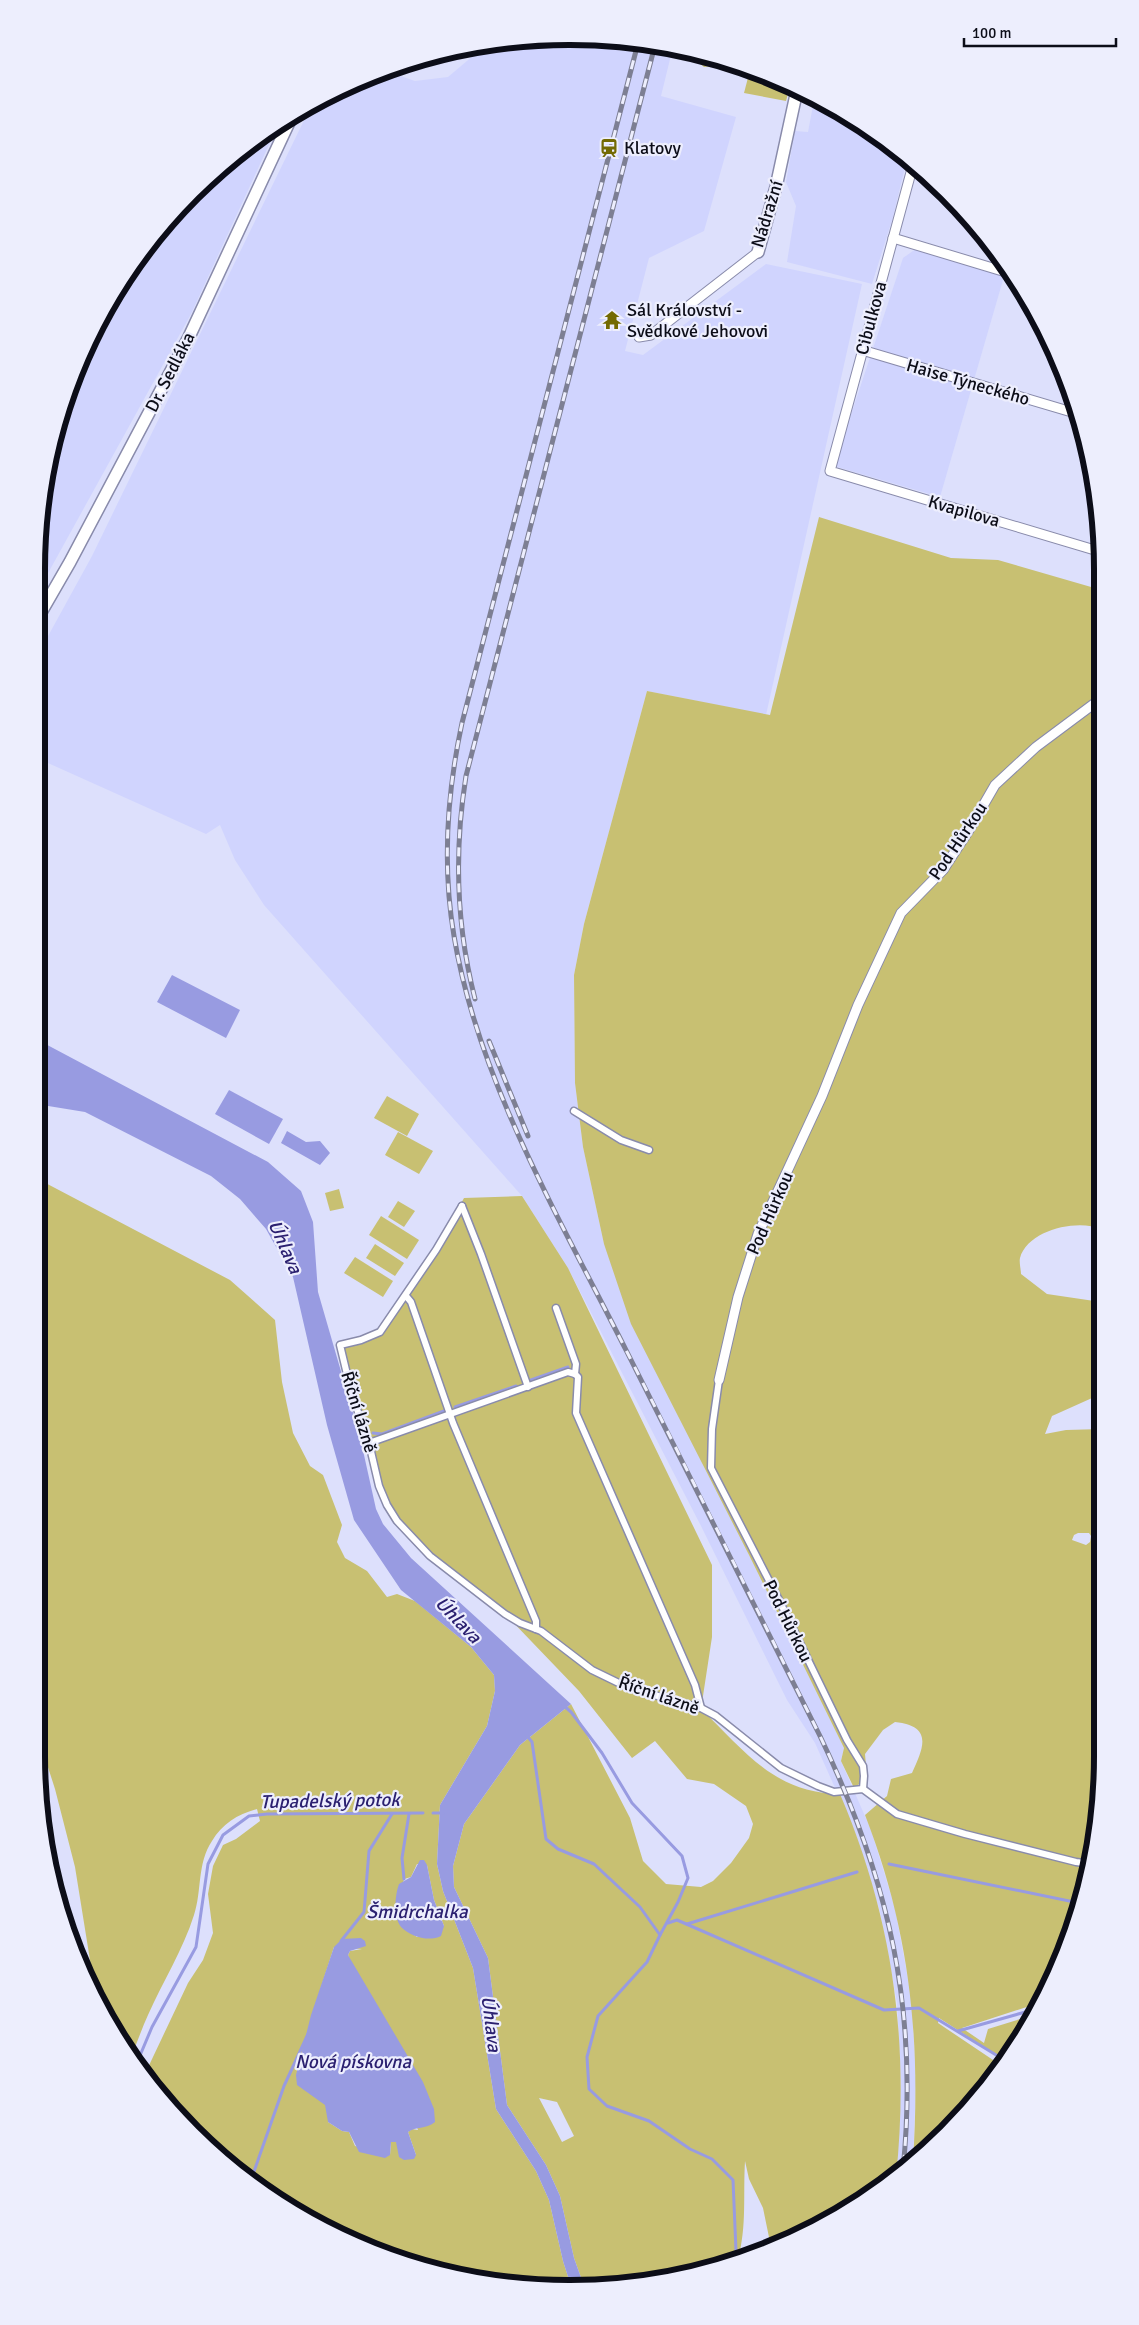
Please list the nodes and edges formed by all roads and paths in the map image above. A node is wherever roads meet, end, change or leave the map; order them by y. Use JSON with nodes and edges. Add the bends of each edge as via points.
{"nodes":[{"id":1,"x":796,"y":97,"type":"edge"},
{"id":2,"x":287,"y":128,"type":"edge"},
{"id":3,"x":911,"y":172,"type":"edge"},
{"id":4,"x":893,"y":238,"type":"junction"},
{"id":5,"x":758,"y":252,"type":"joint"},
{"id":6,"x":999,"y":268,"type":"edge"},
{"id":7,"x":639,"y":336,"type":"dead end"},
{"id":8,"x":862,"y":350,"type":"junction"},
{"id":9,"x":1069,"y":411,"type":"edge"},
{"id":10,"x":830,"y":472,"type":"joint"},
{"id":11,"x":1093,"y":550,"type":"edge"},
{"id":12,"x":45,"y":605,"type":"edge"},
{"id":13,"x":1094,"y":704,"type":"edge"},
{"id":14,"x":574,"y":1111,"type":"dead end"},
{"id":15,"x":649,"y":1150,"type":"dead end"},
{"id":16,"x":406,"y":1296,"type":"junction"},
{"id":17,"x":556,"y":1308,"type":"dead end"},
{"id":18,"x":575,"y":1374,"type":"junction"},
{"id":19,"x":719,"y":1380,"type":"joint"},
{"id":20,"x":528,"y":1387,"type":"junction"},
{"id":21,"x":451,"y":1414,"type":"junction"},
{"id":22,"x":369,"y":1443,"type":"junction"},
{"id":23,"x":536,"y":1629,"type":"junction"},
{"id":24,"x":701,"y":1708,"type":"junction"},
{"id":25,"x":863,"y":1789,"type":"junction"},
{"id":26,"x":1083,"y":1863,"type":"edge"}],
"edges":[{"from":1,"to":5,"type":"street","name":"Nádražní"},
{"from":2,"to":12,"type":"street","name":"Dr. Sedláka","via":[[189,337]]},
{"from":3,"to":4,"type":"street","name":"Cibulkova"},
{"from":4,"to":6,"type":"street"},
{"from":4,"to":8,"type":"street","name":"Cibulkova"},
{"from":5,"to":7,"type":"street","name":"Nádražní","via":[[651,335]]},
{"from":8,"to":9,"type":"street","name":"Haise Týneckého"},
{"from":8,"to":10,"type":"street","name":"Cibulkova"},
{"from":10,"to":11,"type":"street","name":"Kvapilova"},
{"from":13,"to":19,"type":"street","name":"Pod Hůrkou","via":[[1036,747],[995,786],[943,870],[901,913],[758,1234],[740,1291]]},
{"from":14,"to":15,"type":"street","via":[[621,1140]]},
{"from":16,"to":20,"type":"street","via":[[462,1206]]},
{"from":16,"to":21,"type":"street","via":[[411,1302]]},
{"from":16,"to":22,"type":"street","name":"Říční lázně","via":[[380,1332],[340,1345],[352,1395]]},
{"from":17,"to":18,"type":"street","via":[[576,1364]]},
{"from":18,"to":20,"type":"street","via":[[568,1372]]},
{"from":18,"to":24,"type":"street","via":[[578,1377],[576,1413],[695,1685]]},
{"from":19,"to":25,"type":"street","name":"Pod Hůrkou","via":[[712,1429],[711,1468],[862,1766]]},
{"from":20,"to":21,"type":"street"},
{"from":21,"to":22,"type":"street"},
{"from":21,"to":23,"type":"street","via":[[536,1621]]},
{"from":22,"to":23,"type":"street","name":"Říční lázně","via":[[379,1486],[397,1521],[430,1556],[505,1614]]},
{"from":23,"to":24,"type":"street","name":"Říční lázně","via":[[592,1670],[629,1688]]},
{"from":24,"to":25,"type":"street","name":"Říční lázně","via":[[716,1716],[781,1768],[834,1792]]},
{"from":25,"to":26,"type":"street","via":[[897,1814]]}]}
